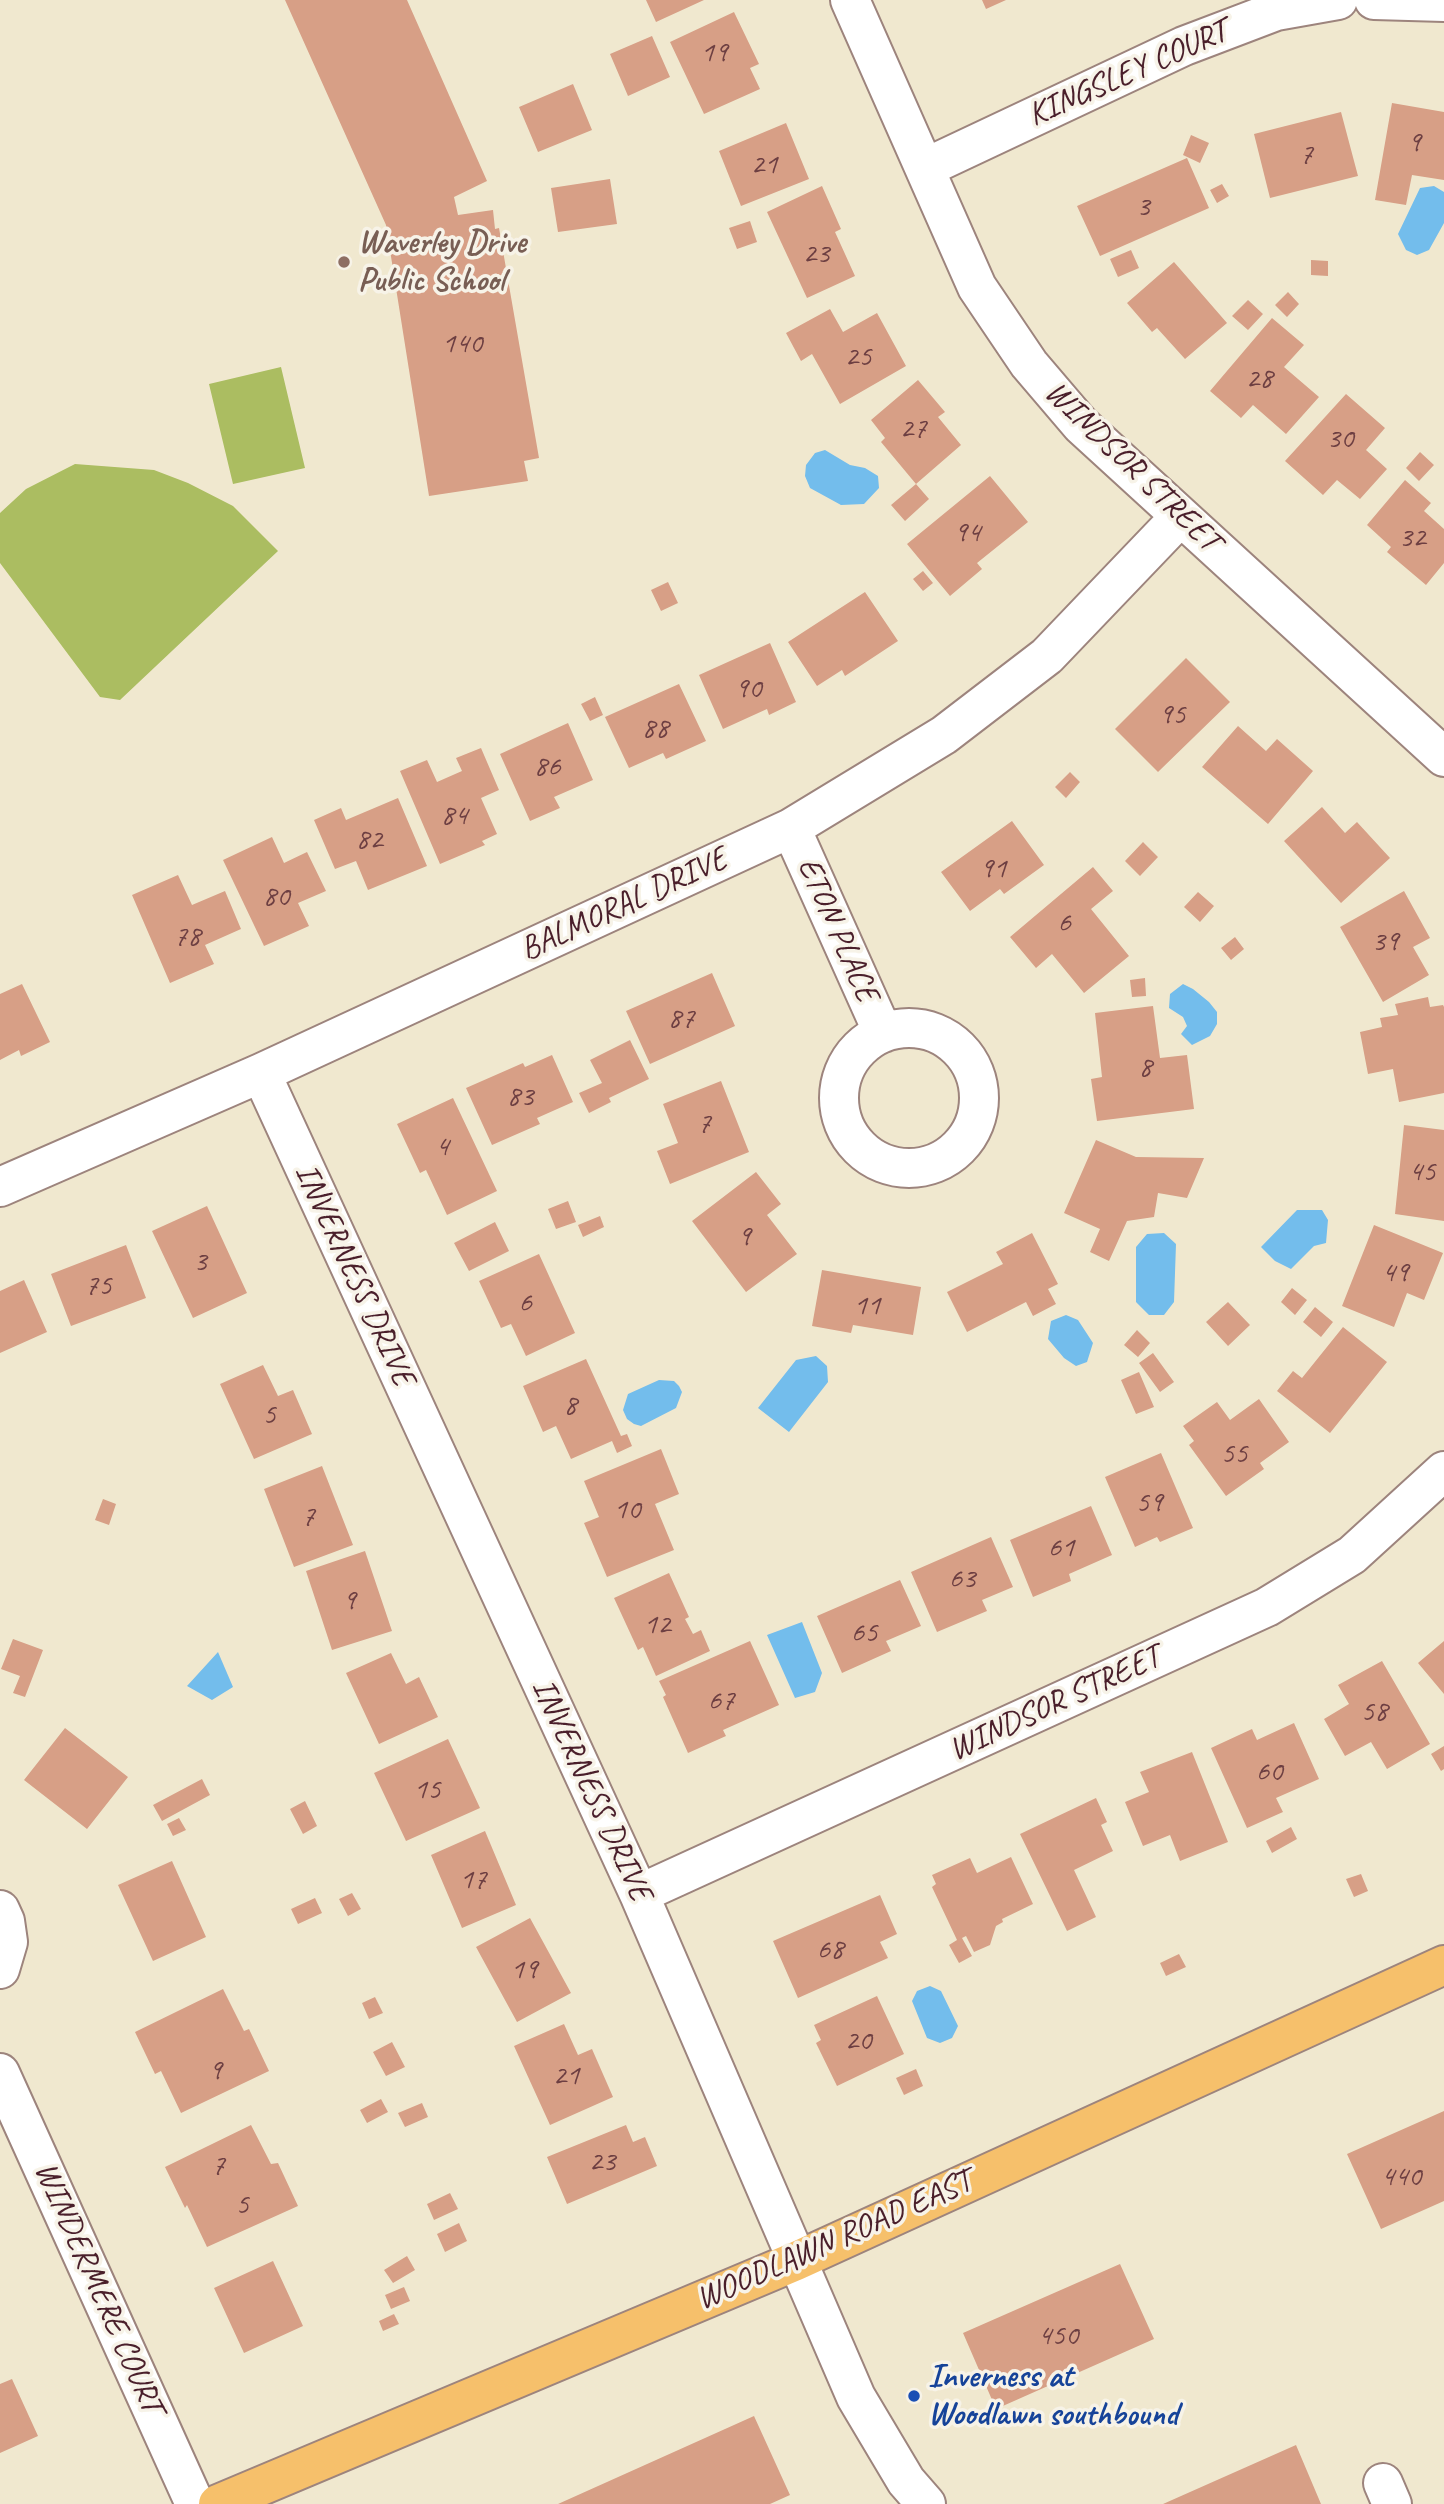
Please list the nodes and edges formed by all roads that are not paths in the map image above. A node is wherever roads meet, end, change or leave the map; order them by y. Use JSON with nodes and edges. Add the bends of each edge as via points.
{"nodes":[{"id":1,"x":850,"y":0,"type":"edge"},
{"id":2,"x":1338,"y":0,"type":"edge"},
{"id":3,"x":1374,"y":0,"type":"edge"},
{"id":4,"x":1444,"y":2,"type":"edge"},
{"id":5,"x":925,"y":168,"type":"junction"},
{"id":6,"x":1180,"y":517,"type":"junction"},
{"id":7,"x":1444,"y":757,"type":"edge"},
{"id":8,"x":791,"y":828,"type":"junction"},
{"id":9,"x":883,"y":1033,"type":"dead end"},
{"id":10,"x":261,"y":1073,"type":"junction"},
{"id":11,"x":0,"y":1187,"type":"edge"},
{"id":12,"x":1444,"y":1471,"type":"edge"},
{"id":13,"x":639,"y":1894,"type":"junction"},
{"id":14,"x":0,"y":1910,"type":"edge"},
{"id":15,"x":1444,"y":1965,"type":"edge"},
{"id":16,"x":0,"y":1969,"type":"edge"},
{"id":17,"x":0,"y":2073,"type":"edge"},
{"id":18,"x":796,"y":2261,"type":"junction"},
{"id":19,"x":195,"y":2504,"type":"edge"},
{"id":20,"x":218,"y":2504,"type":"edge"},
{"id":21,"x":926,"y":2504,"type":"edge"}],
"edges":[{"from":1,"to":5,"type":"street","name":"WINDSOR STREET"},
{"from":2,"to":5,"type":"street","name":"KINGSLEY COURT","via":[[1276,11],[1184,46]]},
{"from":3,"to":4,"type":"street"},
{"from":5,"to":6,"type":"street","name":"WINDSOR STREET","via":[[977,287],[1029,365],[1081,425]]},
{"from":6,"to":7,"type":"street","name":"WINDSOR STREET"},
{"from":6,"to":8,"type":"street","name":"BALMORAL DRIVE","via":[[1047,656],[944,735]]},
{"from":8,"to":9,"type":"street","name":"ETON PLACE"},
{"from":8,"to":10,"type":"street","name":"BALMORAL DRIVE"},
{"from":10,"to":11,"type":"street","name":"BALMORAL DRIVE"},
{"from":10,"to":13,"type":"street","name":"INVERNESS DRIVE"},
{"from":12,"to":13,"type":"street","name":"WINDSOR STREET","via":[[1352,1555],[1267,1607]]},
{"from":13,"to":18,"type":"street","name":"INVERNESS DRIVE"},
{"from":14,"to":16,"type":"street","via":[[8,1942]]},
{"from":15,"to":18,"type":"main road","name":"WOODLAWN ROAD EAST"},
{"from":17,"to":19,"type":"street","name":"WINDERMERE COURT"},
{"from":18,"to":20,"type":"main road","name":"WOODLAWN ROAD EAST"},
{"from":18,"to":21,"type":"street","name":"INVERNESS DRIVE","via":[[856,2398],[906,2482]]}]}
